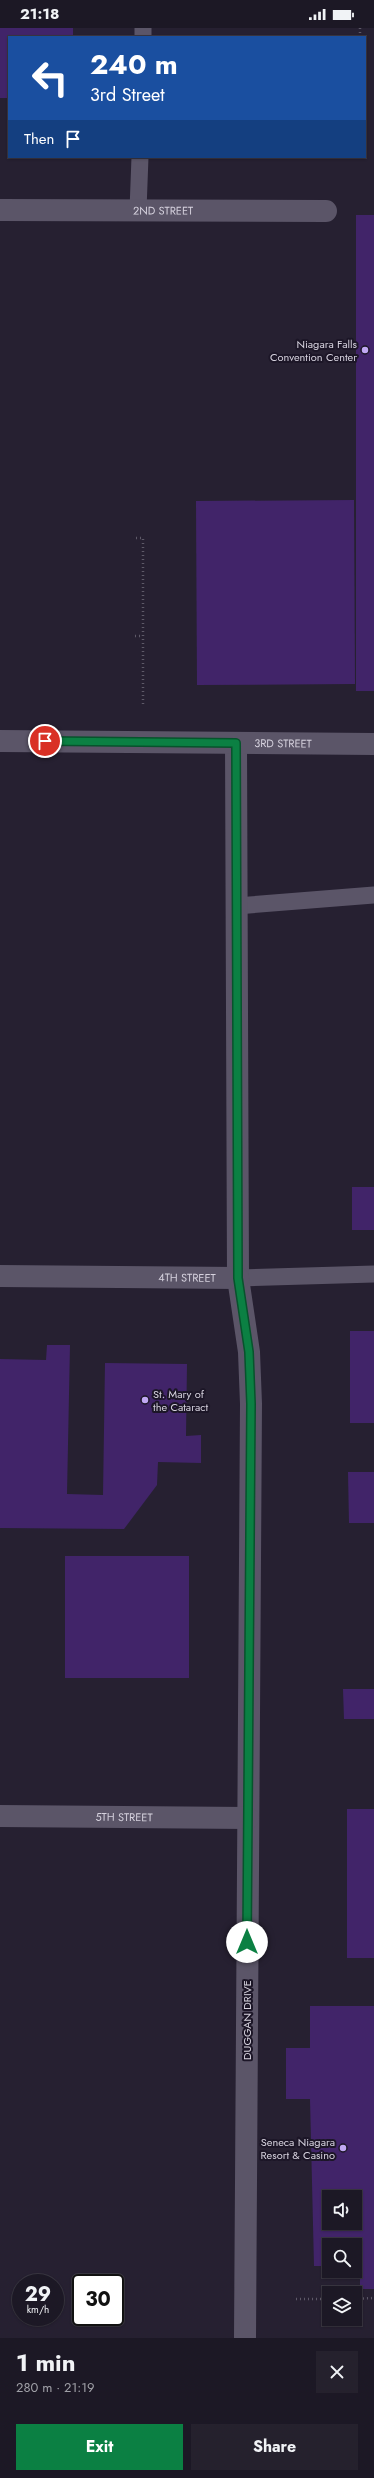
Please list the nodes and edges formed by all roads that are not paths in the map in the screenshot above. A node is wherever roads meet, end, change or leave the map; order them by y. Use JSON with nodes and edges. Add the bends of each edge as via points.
{"nodes":[{"id":1,"x":140,"y":158,"type":"edge"},
{"id":2,"x":0,"y":210,"type":"edge"},
{"id":3,"x":138,"y":210,"type":"junction"},
{"id":4,"x":326,"y":211,"type":"dead end"},
{"id":5,"x":0,"y":741,"type":"edge"},
{"id":6,"x":236,"y":743,"type":"junction"},
{"id":7,"x":374,"y":744,"type":"edge"},
{"id":8,"x":374,"y":895,"type":"edge"},
{"id":9,"x":236,"y":906,"type":"junction"},
{"id":10,"x":374,"y":1274,"type":"edge"},
{"id":11,"x":0,"y":1276,"type":"edge"},
{"id":12,"x":238,"y":1278,"type":"junction"},
{"id":13,"x":0,"y":1816,"type":"edge"},
{"id":14,"x":248,"y":1818,"type":"junction"},
{"id":15,"x":245,"y":2338,"type":"edge"}],
"edges":[{"from":1,"to":3,"type":"lane"},
{"from":2,"to":3,"type":"street","name":"2ND STREET"},
{"from":3,"to":4,"type":"street","name":"2ND STREET"},
{"from":5,"to":6,"type":"street","name":"3RD STREET"},
{"from":6,"to":7,"type":"street","name":"3RD STREET"},
{"from":6,"to":9,"type":"street","name":"DUGGAN DRIVE"},
{"from":8,"to":9,"type":"lane"},
{"from":9,"to":12,"type":"street","name":"DUGGAN DRIVE"},
{"from":10,"to":12,"type":"lane","name":"4TH STREET"},
{"from":11,"to":12,"type":"street","name":"4TH STREET"},
{"from":12,"to":14,"type":"street","name":"DUGGAN DRIVE","via":[[249,1352],[251,1404]]},
{"from":13,"to":14,"type":"street","name":"5TH STREET"},
{"from":14,"to":15,"type":"street","name":"DUGGAN DRIVE"}]}
